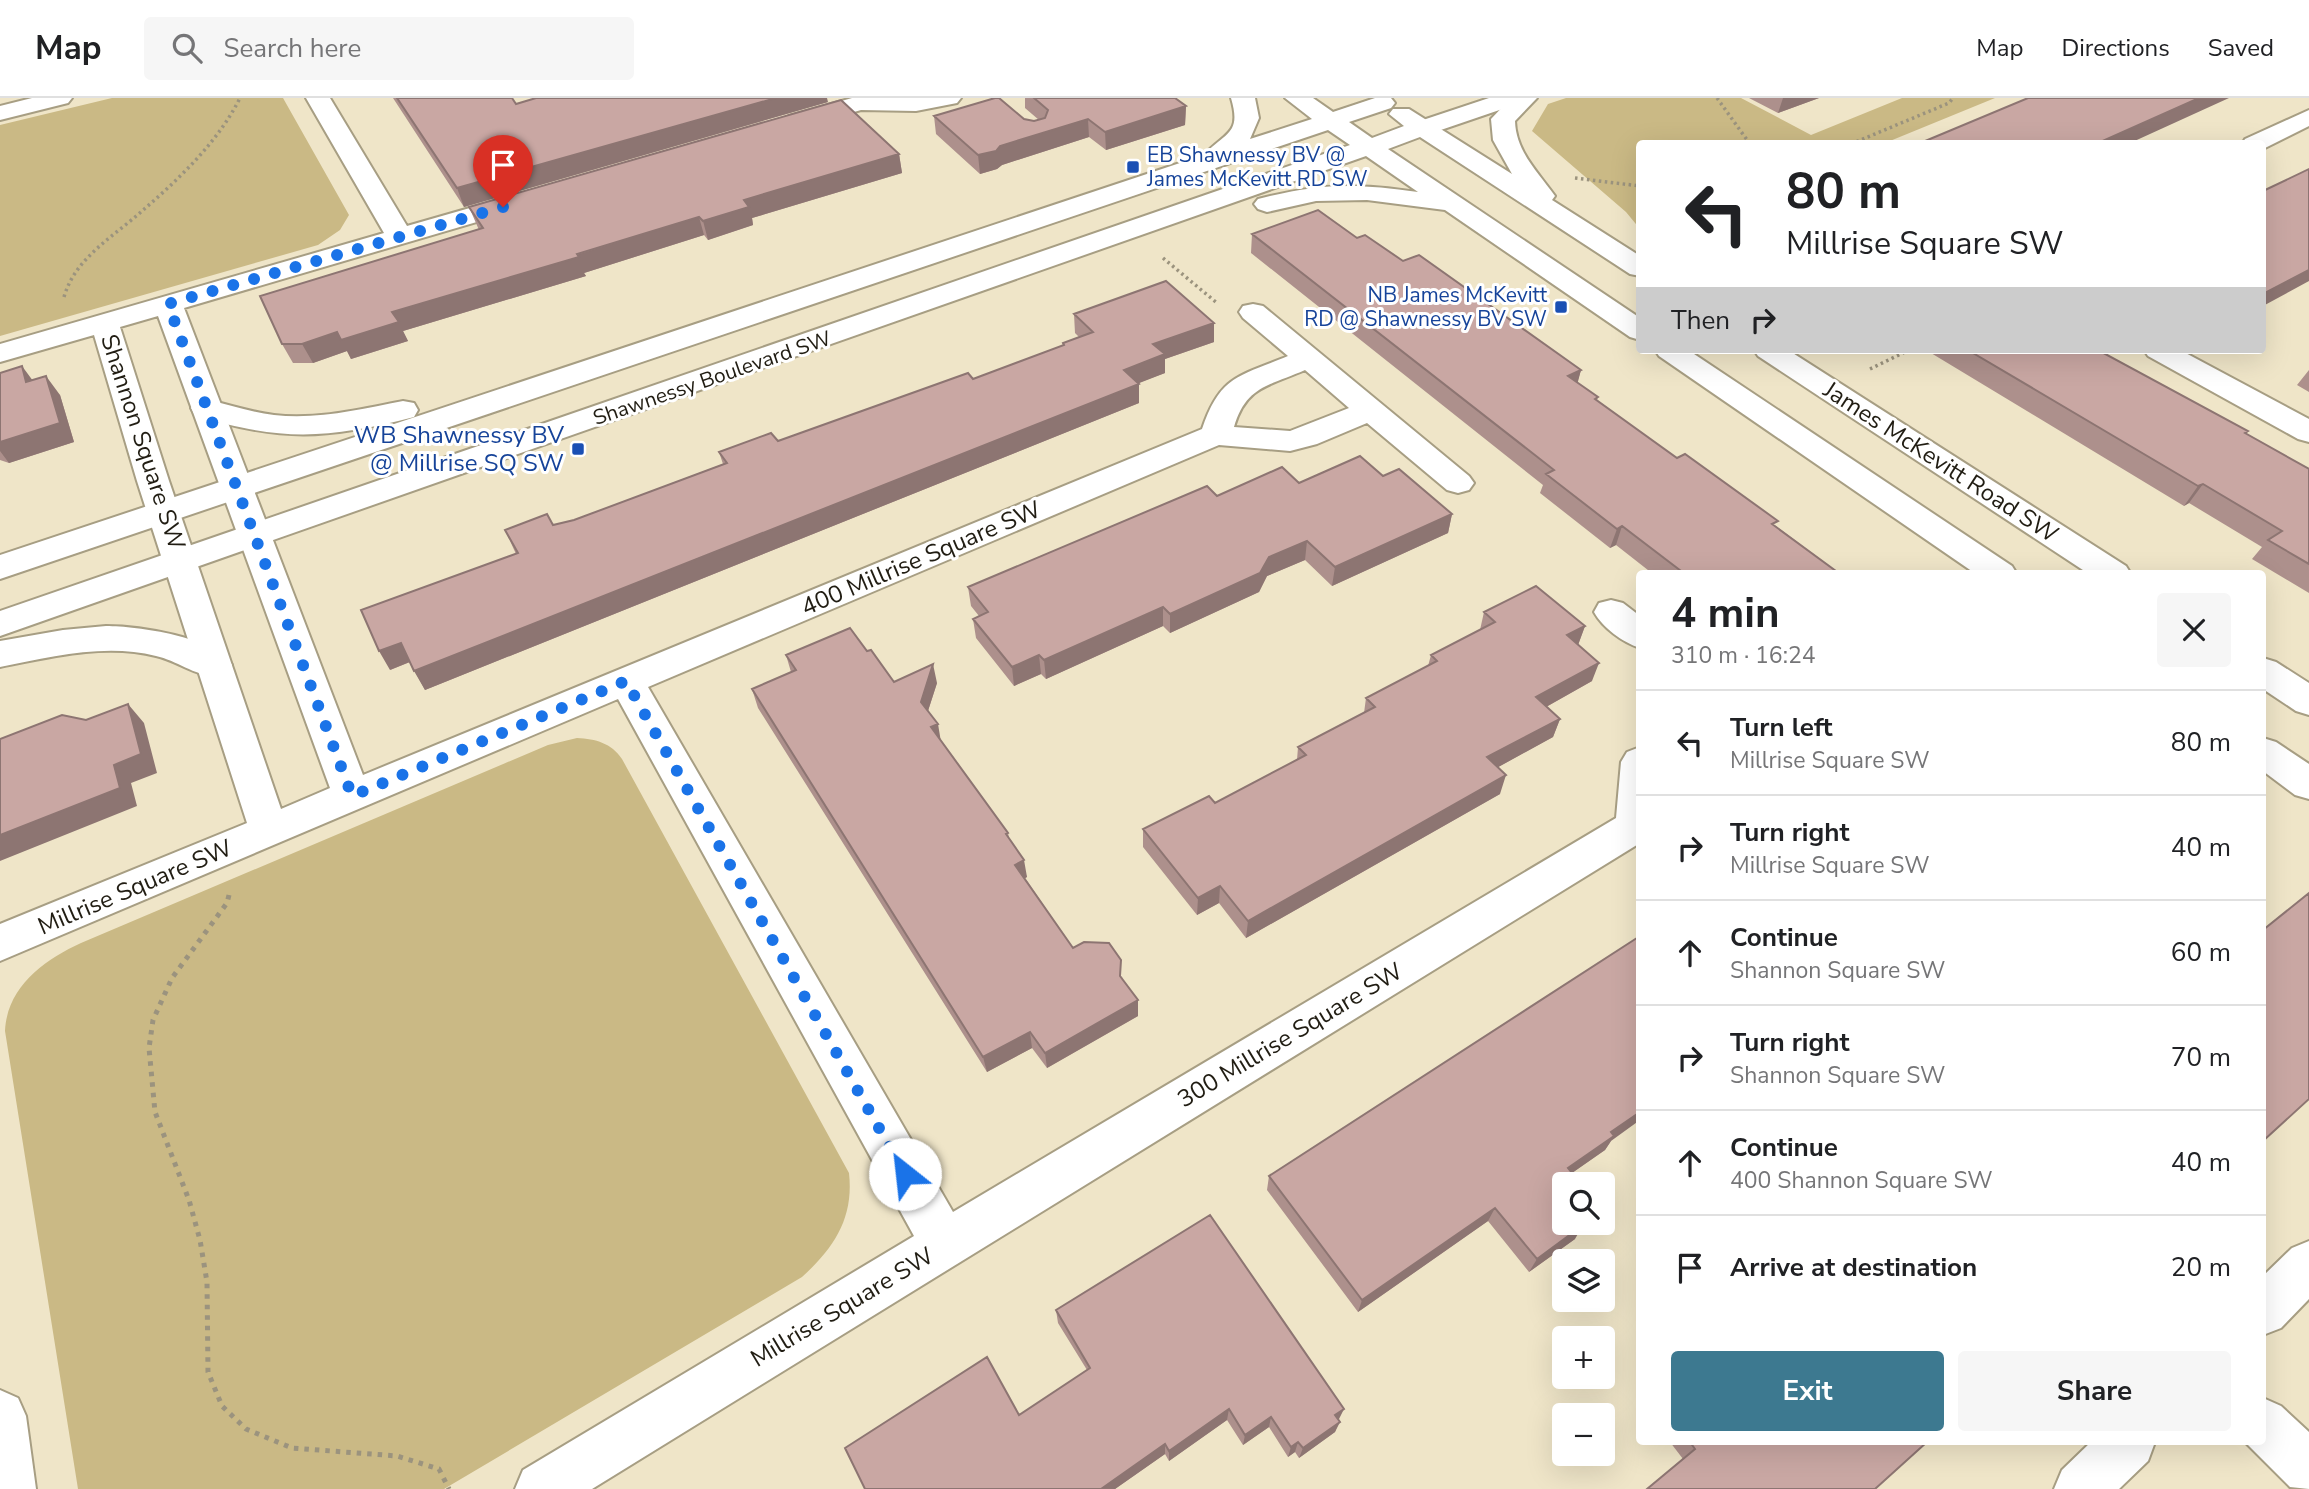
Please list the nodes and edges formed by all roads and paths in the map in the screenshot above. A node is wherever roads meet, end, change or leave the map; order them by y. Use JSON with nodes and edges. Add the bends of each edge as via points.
{"nodes":[{"id":1,"x":60,"y":98,"type":"edge"},
{"id":2,"x":240,"y":98,"type":"edge"},
{"id":3,"x":318,"y":98,"type":"edge"},
{"id":4,"x":949,"y":98,"type":"edge"},
{"id":5,"x":1243,"y":98,"type":"edge"},
{"id":6,"x":1297,"y":98,"type":"edge"},
{"id":7,"x":1512,"y":98,"type":"edge"},
{"id":8,"x":1525,"y":98,"type":"edge"},
{"id":9,"x":1717,"y":98,"type":"edge"},
{"id":10,"x":1953,"y":98,"type":"edge"},
{"id":11,"x":862,"y":100,"type":"edge"},
{"id":12,"x":1385,"y":100,"type":"edge"},
{"id":13,"x":0,"y":113,"type":"edge"},
{"id":14,"x":2309,"y":117,"type":"edge"},
{"id":15,"x":1331,"y":120,"type":"junction"},
{"id":16,"x":781,"y":125,"type":"edge"},
{"id":17,"x":1423,"y":128,"type":"junction"},
{"id":18,"x":1747,"y":140,"type":"edge"},
{"id":19,"x":1861,"y":140,"type":"edge"},
{"id":20,"x":2262,"y":140,"type":"edge"},
{"id":21,"x":1368,"y":147,"type":"junction"},
{"id":22,"x":1212,"y":160,"type":"junction"},
{"id":23,"x":1572,"y":178,"type":"dead end"},
{"id":24,"x":1636,"y":186,"type":"edge"},
{"id":25,"x":545,"y":195,"type":"edge"},
{"id":26,"x":1453,"y":205,"type":"junction"},
{"id":27,"x":1559,"y":217,"type":"junction"},
{"id":28,"x":1141,"y":228,"type":"junction"},
{"id":29,"x":400,"y":237,"type":"junction"},
{"id":30,"x":1163,"y":258,"type":"dead end"},
{"id":31,"x":1636,"y":265,"type":"edge"},
{"id":32,"x":64,"y":298,"type":"dead end"},
{"id":33,"x":168,"y":304,"type":"junction"},
{"id":34,"x":1253,"y":312,"type":"joint"},
{"id":35,"x":105,"y":323,"type":"junction"},
{"id":36,"x":1636,"y":328,"type":"edge"},
{"id":37,"x":0,"y":353,"type":"edge"},
{"id":38,"x":1675,"y":354,"type":"edge"},
{"id":39,"x":1774,"y":354,"type":"edge"},
{"id":40,"x":1901,"y":354,"type":"edge"},
{"id":41,"x":2165,"y":354,"type":"edge"},
{"id":42,"x":1308,"y":358,"type":"junction"},
{"id":43,"x":1869,"y":369,"type":"dead end"},
{"id":44,"x":572,"y":373,"type":"junction"},
{"id":45,"x":206,"y":408,"type":"junction"},
{"id":46,"x":1371,"y":410,"type":"junction"},
{"id":47,"x":2309,"y":432,"type":"edge"},
{"id":48,"x":1216,"y":435,"type":"junction"},
{"id":49,"x":1458,"y":482,"type":"dead end"},
{"id":50,"x":236,"y":488,"type":"junction"},
{"id":51,"x":165,"y":511,"type":"junction"},
{"id":52,"x":256,"y":537,"type":"junction"},
{"id":53,"x":182,"y":562,"type":"junction"},
{"id":54,"x":0,"y":567,"type":"edge"},
{"id":55,"x":1994,"y":570,"type":"edge"},
{"id":56,"x":2108,"y":570,"type":"edge"},
{"id":57,"x":1611,"y":612,"type":"dead end"},
{"id":58,"x":0,"y":624,"type":"edge"},
{"id":59,"x":1636,"y":632,"type":"edge"},
{"id":60,"x":0,"y":654,"type":"edge"},
{"id":61,"x":214,"y":665,"type":"junction"},
{"id":62,"x":2266,"y":673,"type":"edge"},
{"id":63,"x":626,"y":681,"type":"junction"},
{"id":64,"x":2309,"y":701,"type":"edge"},
{"id":65,"x":2266,"y":754,"type":"edge"},
{"id":66,"x":2309,"y":783,"type":"edge"},
{"id":67,"x":352,"y":796,"type":"junction"},
{"id":68,"x":1636,"y":827,"type":"edge"},
{"id":69,"x":269,"y":831,"type":"junction"},
{"id":70,"x":232,"y":882,"type":"dead end"},
{"id":71,"x":0,"y":943,"type":"edge"},
{"id":72,"x":945,"y":1244,"type":"junction"},
{"id":73,"x":2309,"y":1265,"type":"edge"},
{"id":74,"x":2266,"y":1307,"type":"edge"},
{"id":75,"x":0,"y":1416,"type":"edge"},
{"id":76,"x":2266,"y":1427,"type":"edge"},
{"id":77,"x":2126,"y":1445,"type":"edge"},
{"id":78,"x":2309,"y":1468,"type":"edge"},
{"id":79,"x":9,"y":1489,"type":"edge"},
{"id":80,"x":449,"y":1489,"type":"edge"},
{"id":81,"x":542,"y":1489,"type":"edge"},
{"id":82,"x":2081,"y":1489,"type":"edge"}],
"edges":[{"from":1,"to":13,"type":"street"},
{"from":2,"to":32,"type":"path","via":[[208,144],[74,273]]},
{"from":3,"to":29,"type":"street"},
{"from":4,"to":11,"type":"street","via":[[907,106]]},
{"from":5,"to":22,"type":"street","via":[[1250,117],[1246,129]]},
{"from":6,"to":15,"type":"street"},
{"from":7,"to":17,"type":"street","name":"Shawnessy Boulevard SW"},
{"from":8,"to":27,"type":"street","via":[[1503,119],[1501,131],[1517,163]]},
{"from":9,"to":18,"type":"path"},
{"from":10,"to":19,"type":"path"},
{"from":11,"to":16,"type":"street"},
{"from":12,"to":15,"type":"street","name":"Shawnessy Boulevard SW"},
{"from":12,"to":17,"type":"street"},
{"from":14,"to":20,"type":"street"},
{"from":15,"to":21,"type":"street"},
{"from":15,"to":22,"type":"street","name":"Shawnessy Boulevard SW"},
{"from":17,"to":21,"type":"street","name":"Shawnessy Boulevard SW"},
{"from":17,"to":27,"type":"street"},
{"from":21,"to":26,"type":"street"},
{"from":21,"to":28,"type":"street","name":"Shawnessy Boulevard SW"},
{"from":22,"to":44,"type":"street","name":"Shawnessy Boulevard SW"},
{"from":23,"to":24,"type":"path"},
{"from":25,"to":29,"type":"street","name":"Shannon Square SW"},
{"from":26,"to":28,"type":"street","via":[[1367,192],[1316,193]]},
{"from":26,"to":36,"type":"street"},
{"from":27,"to":31,"type":"street"},
{"from":28,"to":52,"type":"street","name":"Shawnessy Boulevard SW"},
{"from":29,"to":33,"type":"street","name":"Shannon Square SW"},
{"from":30,"to":34,"type":"path","via":[[1226,311]]},
{"from":33,"to":35,"type":"street","name":"Shannon Square SW"},
{"from":33,"to":45,"type":"street"},
{"from":34,"to":42,"type":"street"},
{"from":35,"to":37,"type":"street","name":"Shannon Square SW"},
{"from":35,"to":51,"type":"street","name":"Shannon Square SW"},
{"from":38,"to":55,"type":"street"},
{"from":39,"to":56,"type":"street","name":"James McKevitt Road SW"},
{"from":40,"to":43,"type":"path"},
{"from":41,"to":47,"type":"street"},
{"from":42,"to":46,"type":"street"},
{"from":42,"to":48,"type":"street","via":[[1240,387],[1225,406]]},
{"from":44,"to":45,"type":"street","via":[[324,425],[293,426]]},
{"from":44,"to":50,"type":"street","name":"Shawnessy Boulevard SW"},
{"from":45,"to":50,"type":"street"},
{"from":46,"to":48,"type":"street","name":"400 Millrise Square SW","via":[[1290,441]]},
{"from":46,"to":49,"type":"street"},
{"from":48,"to":63,"type":"street","name":"400 Millrise Square SW"},
{"from":50,"to":51,"type":"street","name":"Shawnessy Boulevard SW"},
{"from":50,"to":52,"type":"street"},
{"from":51,"to":53,"type":"street","name":"Shannon Square SW"},
{"from":51,"to":54,"type":"street","name":"Shawnessy Boulevard SW"},
{"from":52,"to":53,"type":"street","name":"Shawnessy Boulevard SW"},
{"from":52,"to":67,"type":"street"},
{"from":53,"to":58,"type":"street","name":"Shawnessy Boulevard SW"},
{"from":53,"to":61,"type":"street"},
{"from":57,"to":59,"type":"street"},
{"from":60,"to":61,"type":"street","via":[[117,638],[168,645]]},
{"from":61,"to":69,"type":"street"},
{"from":62,"to":64,"type":"street"},
{"from":63,"to":67,"type":"street","name":"Millrise Square SW"},
{"from":63,"to":72,"type":"street","name":"Millrise Square SW"},
{"from":65,"to":66,"type":"street"},
{"from":67,"to":69,"type":"street","name":"Millrise Square SW"},
{"from":68,"to":72,"type":"street","name":"300 Millrise Square SW"},
{"from":69,"to":71,"type":"street","name":"Millrise Square SW"},
{"from":70,"to":80,"type":"path","via":[[227,904],[172,978],[153,1020],[149,1048],[155,1112],[200,1240],[208,1372],[222,1406],[246,1429],[292,1448],[397,1455],[439,1469]]},
{"from":72,"to":81,"type":"street","name":"Millrise Square SW"},
{"from":73,"to":74,"type":"street"},
{"from":75,"to":79,"type":"street"},
{"from":76,"to":78,"type":"street"},
{"from":77,"to":82,"type":"street"}]}
